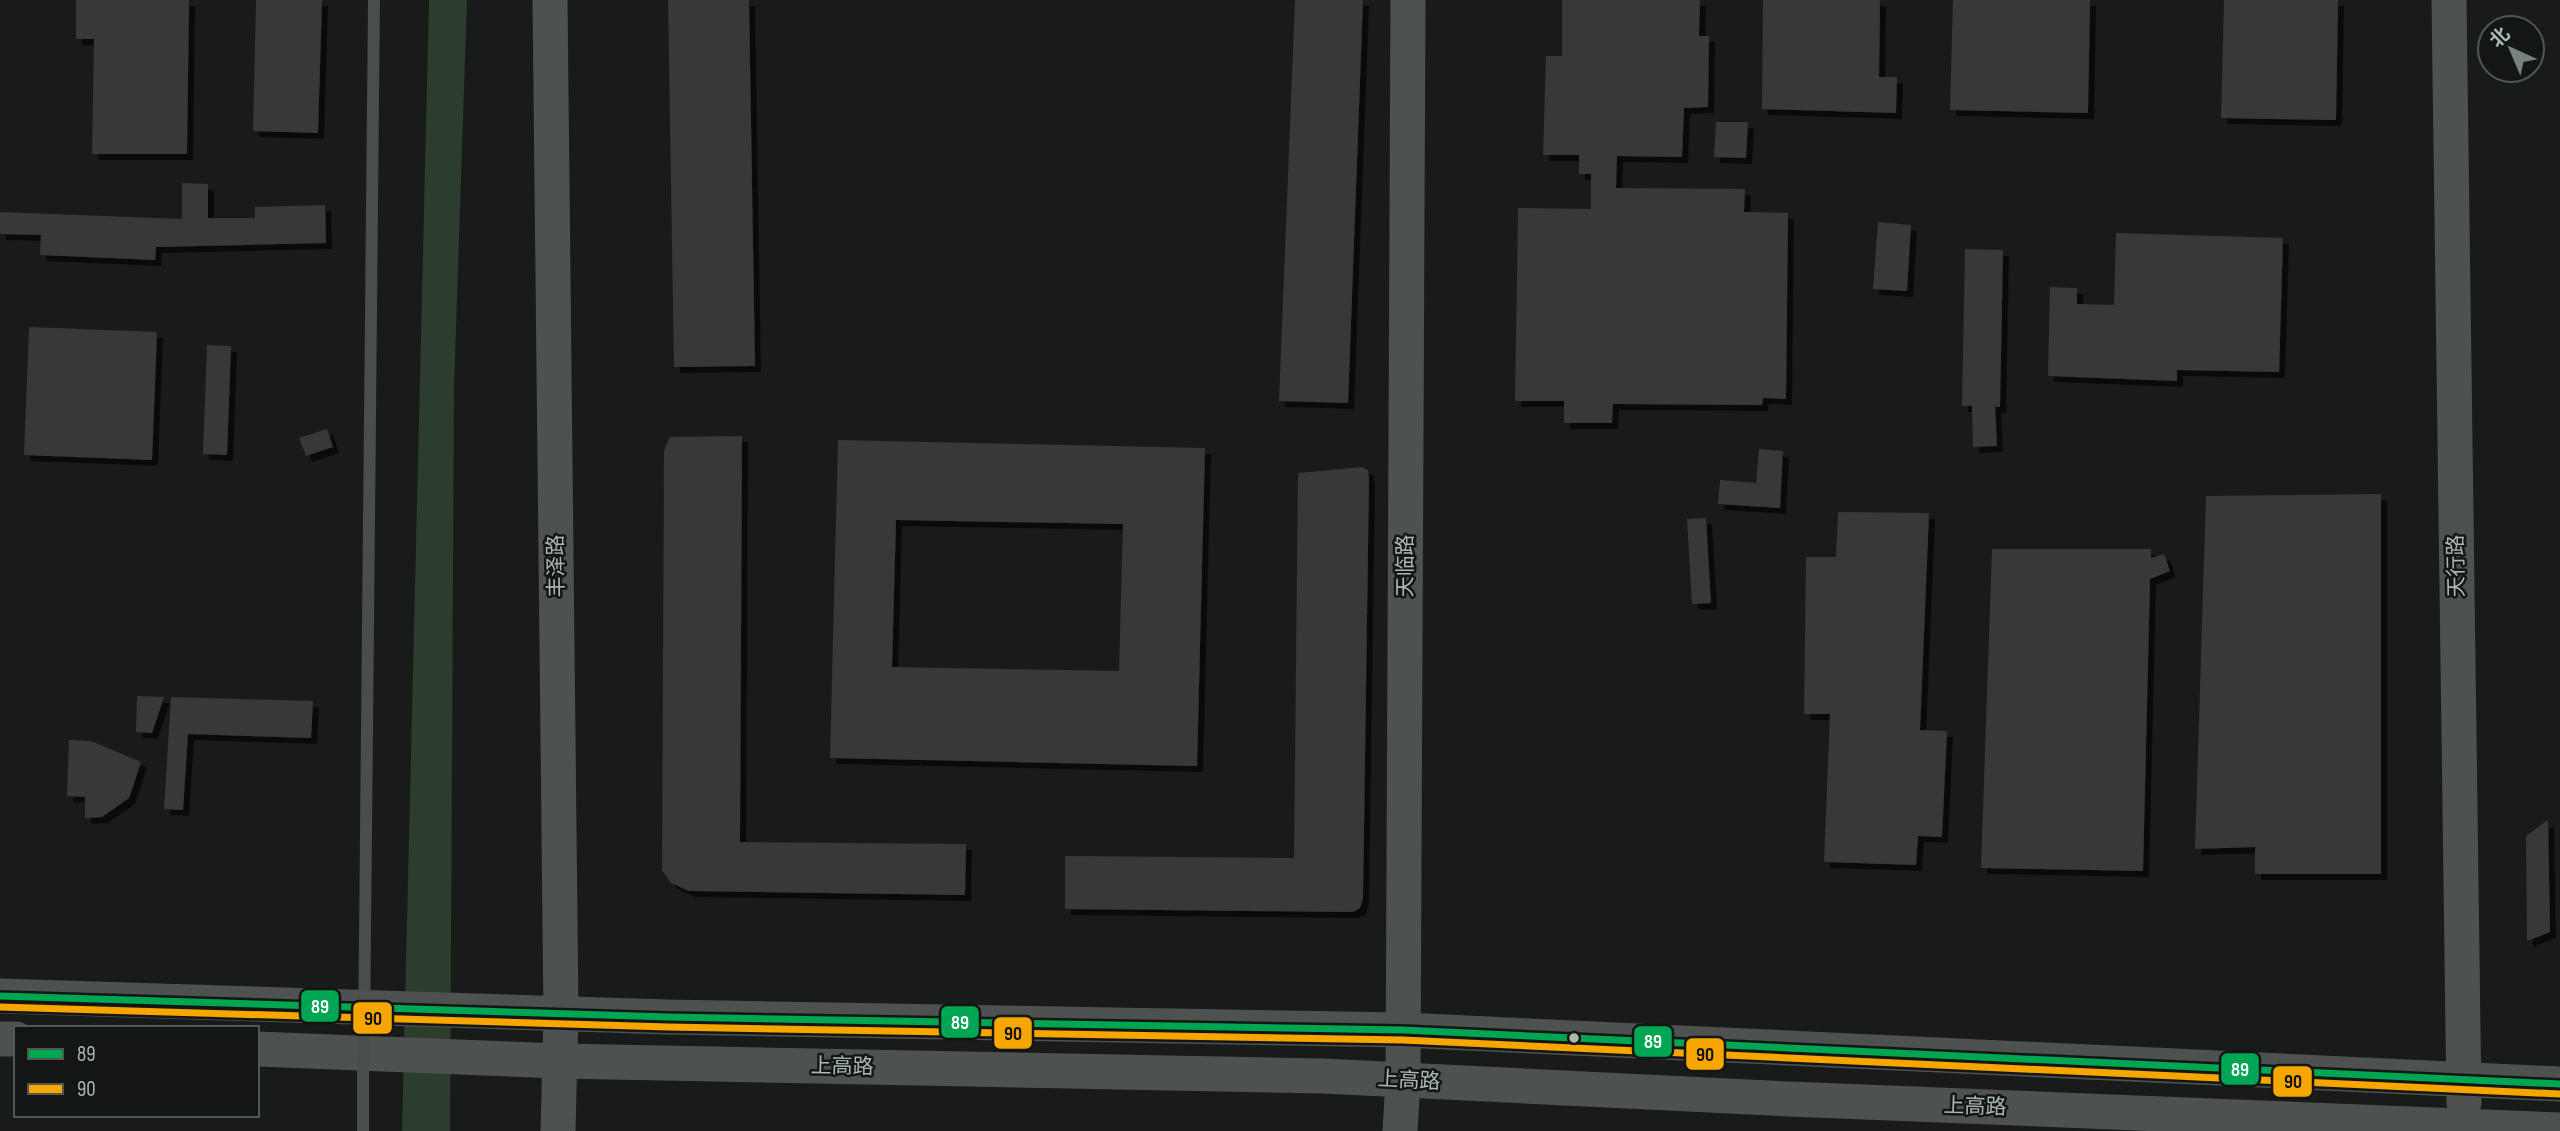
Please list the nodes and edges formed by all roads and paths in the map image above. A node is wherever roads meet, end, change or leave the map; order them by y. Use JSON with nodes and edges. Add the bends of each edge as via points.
{"nodes":[{"id":1,"x":374,"y":0,"type":"edge"},
{"id":2,"x":550,"y":0,"type":"edge"},
{"id":3,"x":1408,"y":0,"type":"edge"},
{"id":4,"x":2449,"y":0,"type":"edge"},
{"id":5,"x":0,"y":996,"type":"edge"},
{"id":6,"x":561,"y":1015,"type":"junction"},
{"id":7,"x":364,"y":1024,"type":"junction"},
{"id":8,"x":1403,"y":1030,"type":"junction"},
{"id":9,"x":259,"y":1049,"type":"edge"},
{"id":10,"x":560,"y":1061,"type":"junction"},
{"id":11,"x":1403,"y":1080,"type":"junction"},
{"id":12,"x":2463,"y":1080,"type":"junction"},
{"id":13,"x":2560,"y":1084,"type":"edge"},
{"id":14,"x":2466,"y":1128,"type":"edge"},
{"id":15,"x":2560,"y":1130,"type":"edge"},
{"id":16,"x":363,"y":1131,"type":"edge"},
{"id":17,"x":558,"y":1131,"type":"edge"},
{"id":18,"x":1400,"y":1131,"type":"edge"}],
"edges":[{"from":1,"to":7,"type":"lane"},
{"from":2,"to":6,"type":"main road","name":"丰泽路"},
{"from":3,"to":8,"type":"main road","name":"天临路"},
{"from":4,"to":12,"type":"main road","name":"天行路"},
{"from":5,"to":7,"type":"main road"},
{"from":6,"to":7,"type":"main road"},
{"from":6,"to":8,"type":"main road"},
{"from":6,"to":10,"type":"main road","name":"丰泽路"},
{"from":7,"to":16,"type":"lane","bridge":true},
{"from":8,"to":11,"type":"main road","name":"天临路"},
{"from":8,"to":12,"type":"main road"},
{"from":9,"to":10,"type":"main road","name":"上高路"},
{"from":10,"to":11,"type":"main road","name":"上高路"},
{"from":10,"to":17,"type":"main road","name":"丰泽路"},
{"from":11,"to":14,"type":"main road","name":"上高路"},
{"from":11,"to":18,"type":"main road","name":"天临路"},
{"from":12,"to":13,"type":"main road"},
{"from":12,"to":14,"type":"main road","name":"天行路"},
{"from":14,"to":15,"type":"main road","name":"上高路"}]}
